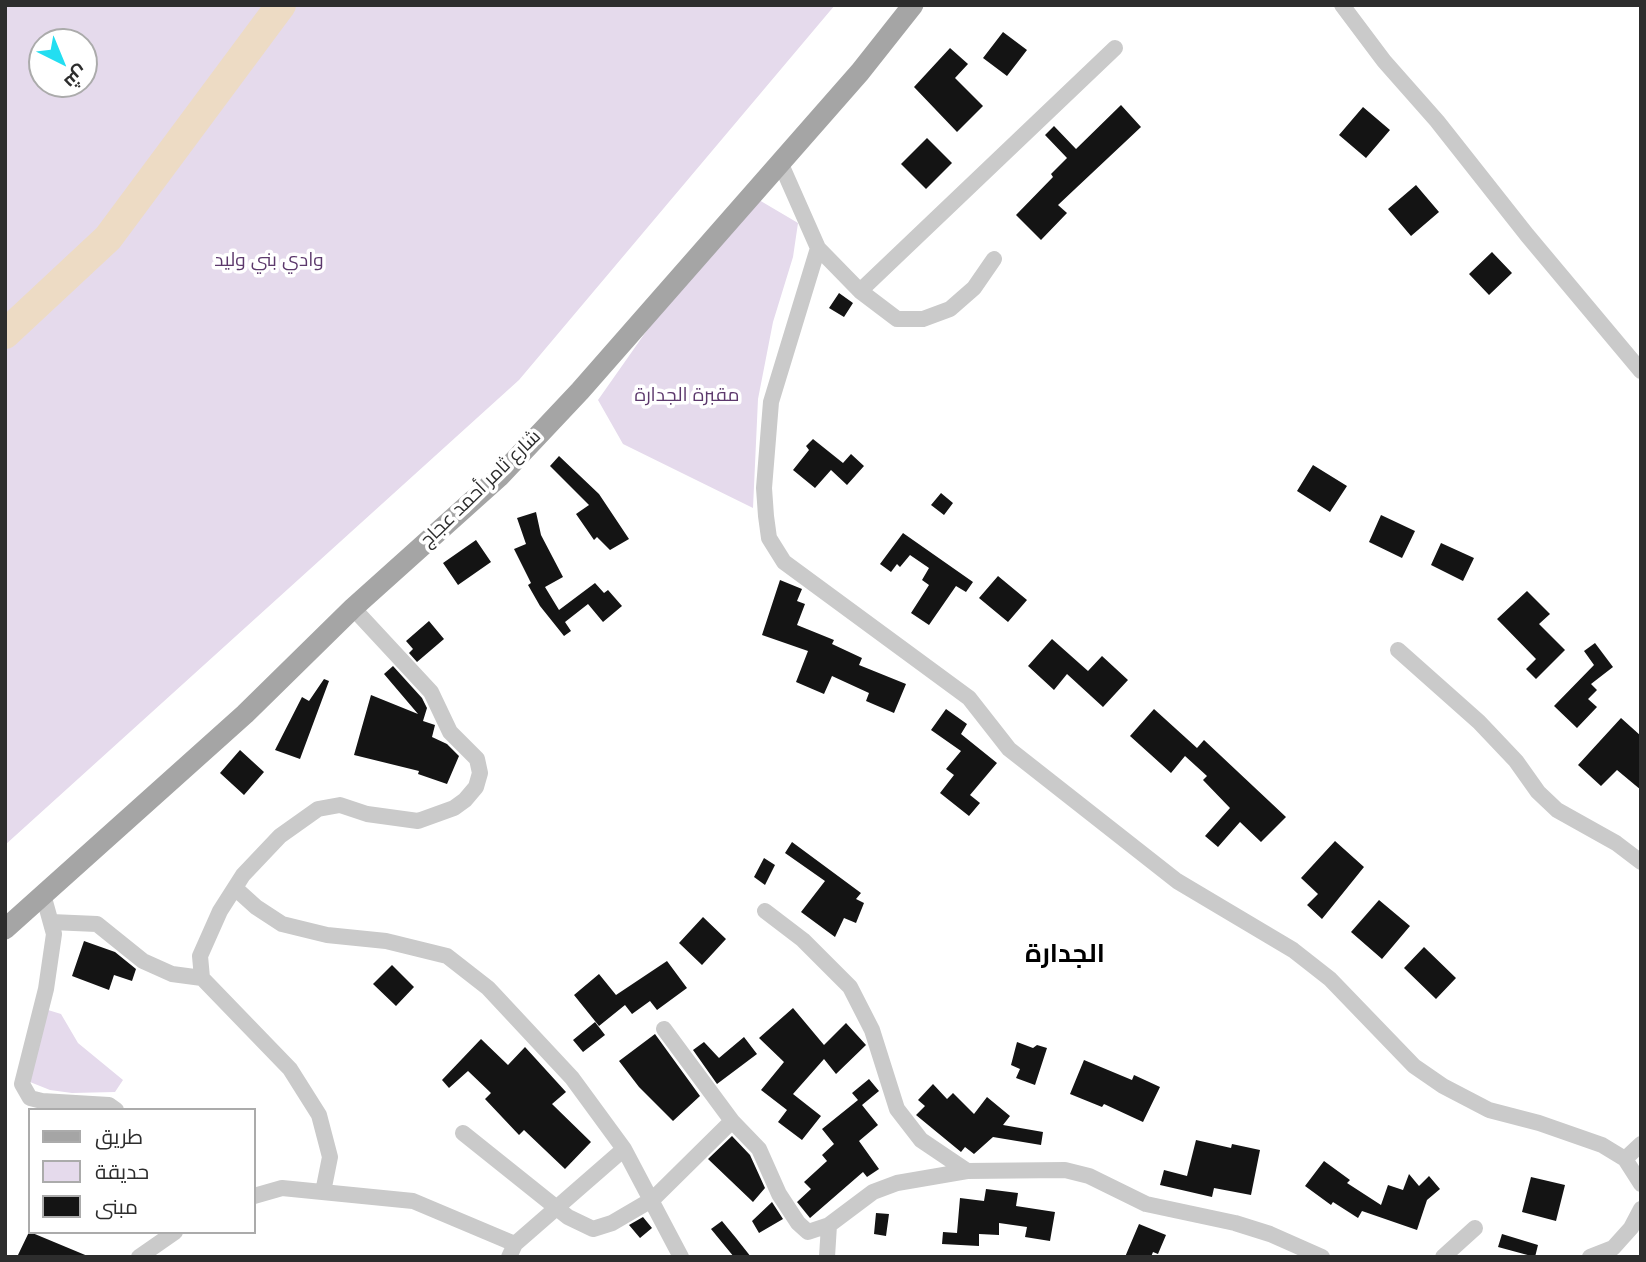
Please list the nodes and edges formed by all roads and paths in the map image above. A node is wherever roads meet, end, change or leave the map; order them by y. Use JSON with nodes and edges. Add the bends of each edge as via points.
{"nodes":[{"id":1,"x":913,"y":5,"type":"edge"},
{"id":2,"x":1342,"y":5,"type":"edge"},
{"id":3,"x":1115,"y":48,"type":"dead end"},
{"id":4,"x":780,"y":162,"type":"junction"},
{"id":5,"x":818,"y":248,"type":"junction"},
{"id":6,"x":994,"y":259,"type":"dead end"},
{"id":7,"x":860,"y":291,"type":"junction"},
{"id":8,"x":1641,"y":371,"type":"edge"},
{"id":9,"x":353,"y":608,"type":"junction"},
{"id":10,"x":1398,"y":650,"type":"dead end"},
{"id":11,"x":1641,"y":862,"type":"edge"},
{"id":12,"x":235,"y":888,"type":"junction"},
{"id":13,"x":44,"y":898,"type":"junction"},
{"id":14,"x":765,"y":911,"type":"dead end"},
{"id":15,"x":51,"y":922,"type":"junction"},
{"id":16,"x":5,"y":929,"type":"edge"},
{"id":17,"x":202,"y":978,"type":"junction"},
{"id":18,"x":664,"y":1029,"type":"dead end"},
{"id":19,"x":113,"y":1108,"type":"edge"},
{"id":20,"x":732,"y":1121,"type":"junction"},
{"id":21,"x":463,"y":1133,"type":"dead end"},
{"id":22,"x":1641,"y":1144,"type":"edge"},
{"id":23,"x":624,"y":1149,"type":"junction"},
{"id":24,"x":1625,"y":1159,"type":"junction"},
{"id":25,"x":967,"y":1171,"type":"junction"},
{"id":26,"x":1641,"y":1184,"type":"edge"},
{"id":27,"x":323,"y":1192,"type":"junction"},
{"id":28,"x":256,"y":1195,"type":"edge"},
{"id":29,"x":653,"y":1199,"type":"junction"},
{"id":30,"x":555,"y":1207,"type":"junction"},
{"id":31,"x":1641,"y":1209,"type":"edge"},
{"id":32,"x":829,"y":1225,"type":"junction"},
{"id":33,"x":1475,"y":1228,"type":"dead end"},
{"id":34,"x":145,"y":1234,"type":"edge"},
{"id":35,"x":172,"y":1234,"type":"edge"},
{"id":36,"x":512,"y":1250,"type":"edge"},
{"id":37,"x":1614,"y":1252,"type":"edge"},
{"id":38,"x":144,"y":1253,"type":"edge"},
{"id":39,"x":681,"y":1257,"type":"edge"},
{"id":40,"x":827,"y":1257,"type":"edge"},
{"id":41,"x":1322,"y":1257,"type":"edge"},
{"id":42,"x":1443,"y":1257,"type":"edge"},
{"id":43,"x":1590,"y":1257,"type":"edge"}],
"edges":[{"from":1,"to":4,"type":"main road","name":"شارع ثامر أحمد عجاج"},
{"from":2,"to":8,"type":"street"},
{"from":3,"to":7,"type":"street"},
{"from":4,"to":5,"type":"street"},
{"from":4,"to":9,"type":"main road","name":"شارع ثامر أحمد عجاج","via":[[499,477]]},
{"from":5,"to":7,"type":"street"},
{"from":5,"to":24,"type":"street","via":[[771,402],[766,516],[769,538],[784,562],[969,698],[1009,749],[1177,881],[1293,950],[1321,972],[1348,994],[1415,1066],[1443,1086],[1489,1110],[1582,1136]]},
{"from":6,"to":7,"type":"street","via":[[974,288],[950,309],[923,319],[897,319]]},
{"from":9,"to":12,"type":"street","via":[[431,692],[450,732],[477,759],[476,787],[454,808],[418,821],[340,805],[318,809],[281,836]]},
{"from":9,"to":13,"type":"main road","name":"شارع ثامر أحمد عجاج"},
{"from":10,"to":11,"type":"street","via":[[1479,722],[1557,810]]},
{"from":12,"to":17,"type":"street","via":[[219,911],[200,956]]},
{"from":12,"to":23,"type":"street","via":[[282,924],[447,956],[488,988],[572,1078]]},
{"from":13,"to":15,"type":"street"},
{"from":13,"to":16,"type":"main road","name":"شارع ثامر أحمد عجاج"},
{"from":14,"to":25,"type":"street","via":[[803,940],[850,987],[872,1030],[897,1109],[921,1140]]},
{"from":15,"to":17,"type":"street","via":[[97,923],[143,961],[172,974]]},
{"from":15,"to":19,"type":"street","via":[[54,934],[47,989],[22,1084],[30,1098]]},
{"from":17,"to":27,"type":"street","via":[[290,1069],[319,1115],[330,1157]]},
{"from":18,"to":20,"type":"street"},
{"from":20,"to":29,"type":"street"},
{"from":20,"to":32,"type":"street","via":[[759,1149],[779,1194],[803,1230],[811,1233]]},
{"from":21,"to":30,"type":"street"},
{"from":22,"to":24,"type":"street"},
{"from":23,"to":29,"type":"street"},
{"from":23,"to":30,"type":"street"},
{"from":24,"to":26,"type":"street"},
{"from":25,"to":32,"type":"street","via":[[881,1188]]},
{"from":25,"to":41,"type":"street","via":[[1065,1170],[1089,1176],[1146,1204],[1235,1223]]},
{"from":27,"to":28,"type":"street","via":[[282,1188]]},
{"from":27,"to":36,"type":"street","via":[[413,1202]]},
{"from":29,"to":30,"type":"street","via":[[593,1229]]},
{"from":29,"to":39,"type":"street"},
{"from":30,"to":36,"type":"street"},
{"from":31,"to":37,"type":"street"},
{"from":32,"to":40,"type":"street"},
{"from":33,"to":42,"type":"street"},
{"from":34,"to":38,"type":"street"},
{"from":35,"to":38,"type":"street"},
{"from":37,"to":43,"type":"street"}]}
